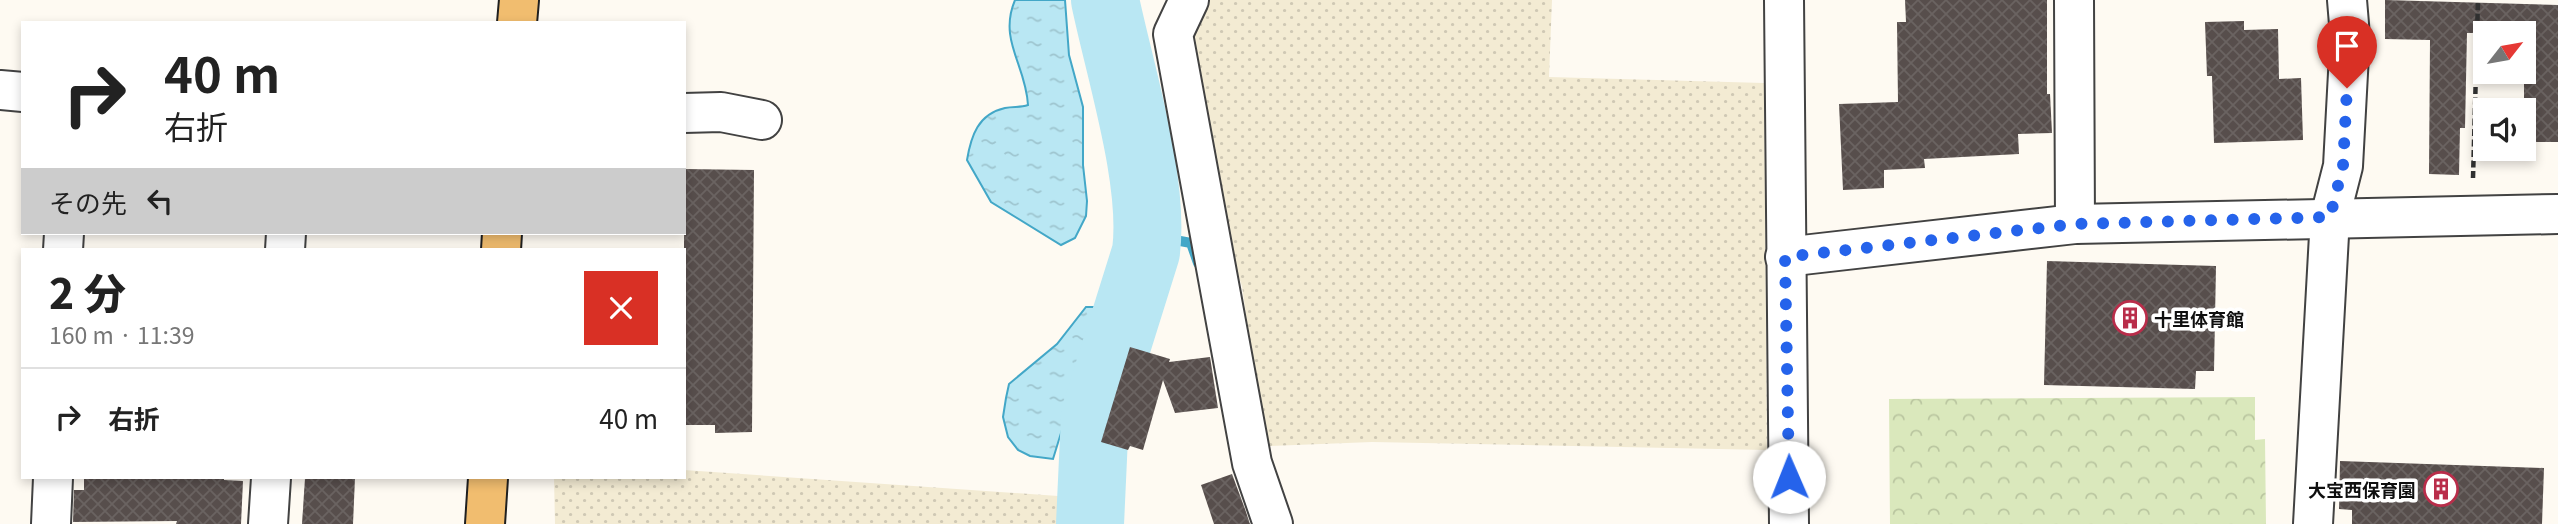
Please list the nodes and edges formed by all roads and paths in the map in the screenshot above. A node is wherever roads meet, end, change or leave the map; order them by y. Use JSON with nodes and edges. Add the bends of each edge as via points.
{"nodes":[{"id":1,"x":519,"y":0,"type":"edge"},
{"id":2,"x":1189,"y":0,"type":"edge"},
{"id":3,"x":1784,"y":0,"type":"edge"},
{"id":4,"x":2074,"y":0,"type":"edge"},
{"id":5,"x":2347,"y":0,"type":"edge"},
{"id":6,"x":2478,"y":0,"type":"edge"},
{"id":7,"x":517,"y":21,"type":"edge"},
{"id":8,"x":0,"y":90,"type":"edge"},
{"id":9,"x":21,"y":92,"type":"edge"},
{"id":10,"x":686,"y":113,"type":"edge"},
{"id":11,"x":762,"y":120,"type":"dead end"},
{"id":12,"x":2558,"y":214,"type":"edge"},
{"id":13,"x":2472,"y":215,"type":"junction"},
{"id":14,"x":2330,"y":217,"type":"junction"},
{"id":15,"x":2075,"y":224,"type":"junction"},
{"id":16,"x":1785,"y":257,"type":"junction"},
{"id":17,"x":53,"y":479,"type":"edge"},
{"id":18,"x":271,"y":479,"type":"edge"},
{"id":19,"x":488,"y":479,"type":"edge"},
{"id":20,"x":51,"y":524,"type":"edge"},
{"id":21,"x":268,"y":524,"type":"edge"},
{"id":22,"x":485,"y":524,"type":"edge"},
{"id":23,"x":1273,"y":524,"type":"edge"},
{"id":24,"x":1789,"y":524,"type":"edge"},
{"id":25,"x":2313,"y":524,"type":"edge"}],
"edges":[{"from":1,"to":7,"type":"main road"},
{"from":2,"to":23,"type":"street","via":[[1173,34],[1252,463]]},
{"from":3,"to":16,"type":"street"},
{"from":4,"to":15,"type":"street"},
{"from":5,"to":14,"type":"street","via":[[2350,36],[2343,166]]},
{"from":6,"to":13,"type":"path"},
{"from":8,"to":9,"type":"street"},
{"from":10,"to":11,"type":"street","via":[[721,112]]},
{"from":12,"to":13,"type":"street"},
{"from":13,"to":14,"type":"street"},
{"from":14,"to":15,"type":"street"},
{"from":14,"to":25,"type":"street"},
{"from":15,"to":16,"type":"street"},
{"from":16,"to":24,"type":"street"},
{"from":17,"to":20,"type":"street"},
{"from":18,"to":21,"type":"street"},
{"from":19,"to":22,"type":"main road"}]}
